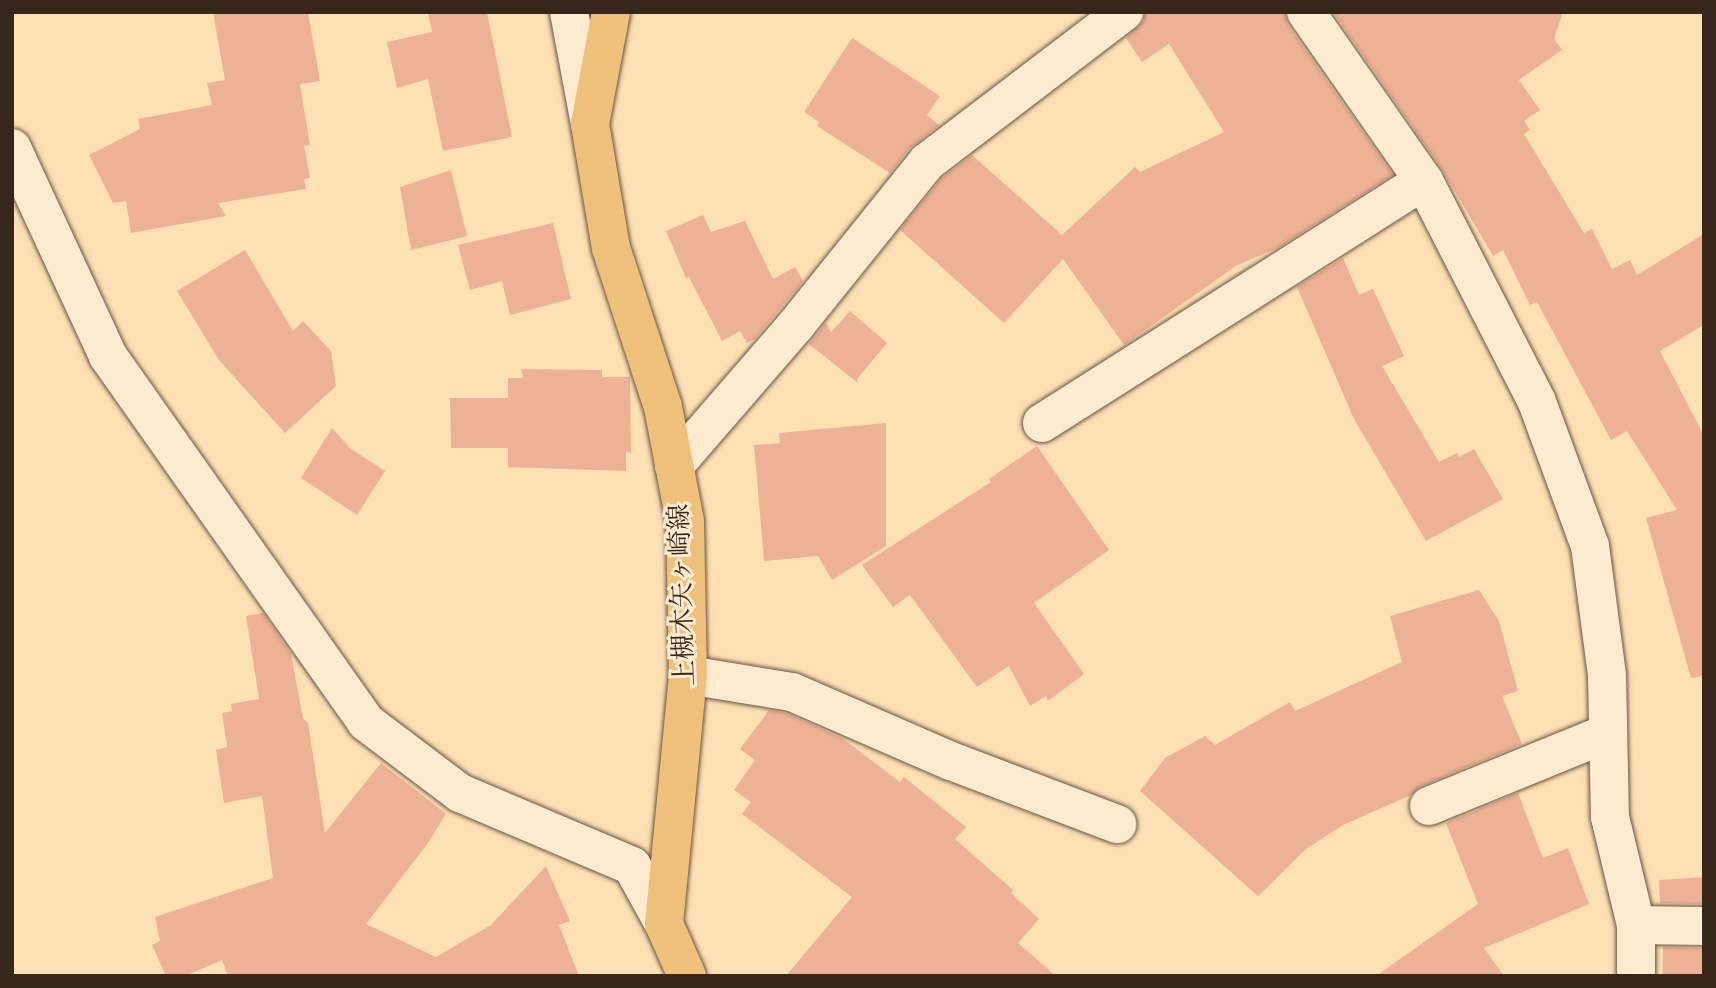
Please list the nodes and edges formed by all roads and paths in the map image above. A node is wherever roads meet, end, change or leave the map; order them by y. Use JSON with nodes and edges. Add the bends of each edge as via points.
{"nodes":[{"id":1,"x":569,"y":12,"type":"edge"},
{"id":2,"x":611,"y":12,"type":"edge"},
{"id":3,"x":1124,"y":12,"type":"edge"},
{"id":4,"x":1306,"y":12,"type":"edge"},
{"id":5,"x":590,"y":124,"type":"junction"},
{"id":6,"x":12,"y":148,"type":"edge"},
{"id":7,"x":1424,"y":181,"type":"junction"},
{"id":8,"x":1042,"y":423,"type":"dead end"},
{"id":9,"x":674,"y":466,"type":"junction"},
{"id":10,"x":688,"y":675,"type":"junction"},
{"id":11,"x":1608,"y":733,"type":"junction"},
{"id":12,"x":1429,"y":806,"type":"dead end"},
{"id":13,"x":1117,"y":824,"type":"dead end"},
{"id":14,"x":664,"y":924,"type":"junction"},
{"id":15,"x":1636,"y":925,"type":"junction"},
{"id":16,"x":1704,"y":926,"type":"edge"},
{"id":17,"x":687,"y":976,"type":"edge"},
{"id":18,"x":1636,"y":976,"type":"edge"}],
"edges":[{"from":1,"to":5,"type":"street"},
{"from":2,"to":5,"type":"main road","name":"上槻木矢ヶ崎線"},
{"from":3,"to":9,"type":"street","via":[[927,162],[796,325]]},
{"from":4,"to":7,"type":"street"},
{"from":5,"to":9,"type":"main road","name":"上槻木矢ヶ崎線","via":[[611,248],[663,407]]},
{"from":6,"to":14,"type":"street","via":[[108,356],[366,722],[460,793],[632,866]]},
{"from":7,"to":8,"type":"street"},
{"from":7,"to":11,"type":"street","via":[[1537,402],[1590,546],[1607,676]]},
{"from":9,"to":10,"type":"main road","name":"上槻木矢ヶ崎線","via":[[685,521]]},
{"from":10,"to":13,"type":"street","via":[[792,692],[951,761]]},
{"from":10,"to":14,"type":"main road","name":"上槻木矢ヶ崎線"},
{"from":11,"to":12,"type":"street"},
{"from":11,"to":15,"type":"street","via":[[1610,817]]},
{"from":14,"to":17,"type":"main road","name":"上槻木矢ヶ崎線"},
{"from":15,"to":16,"type":"street"},
{"from":15,"to":18,"type":"street"}]}
